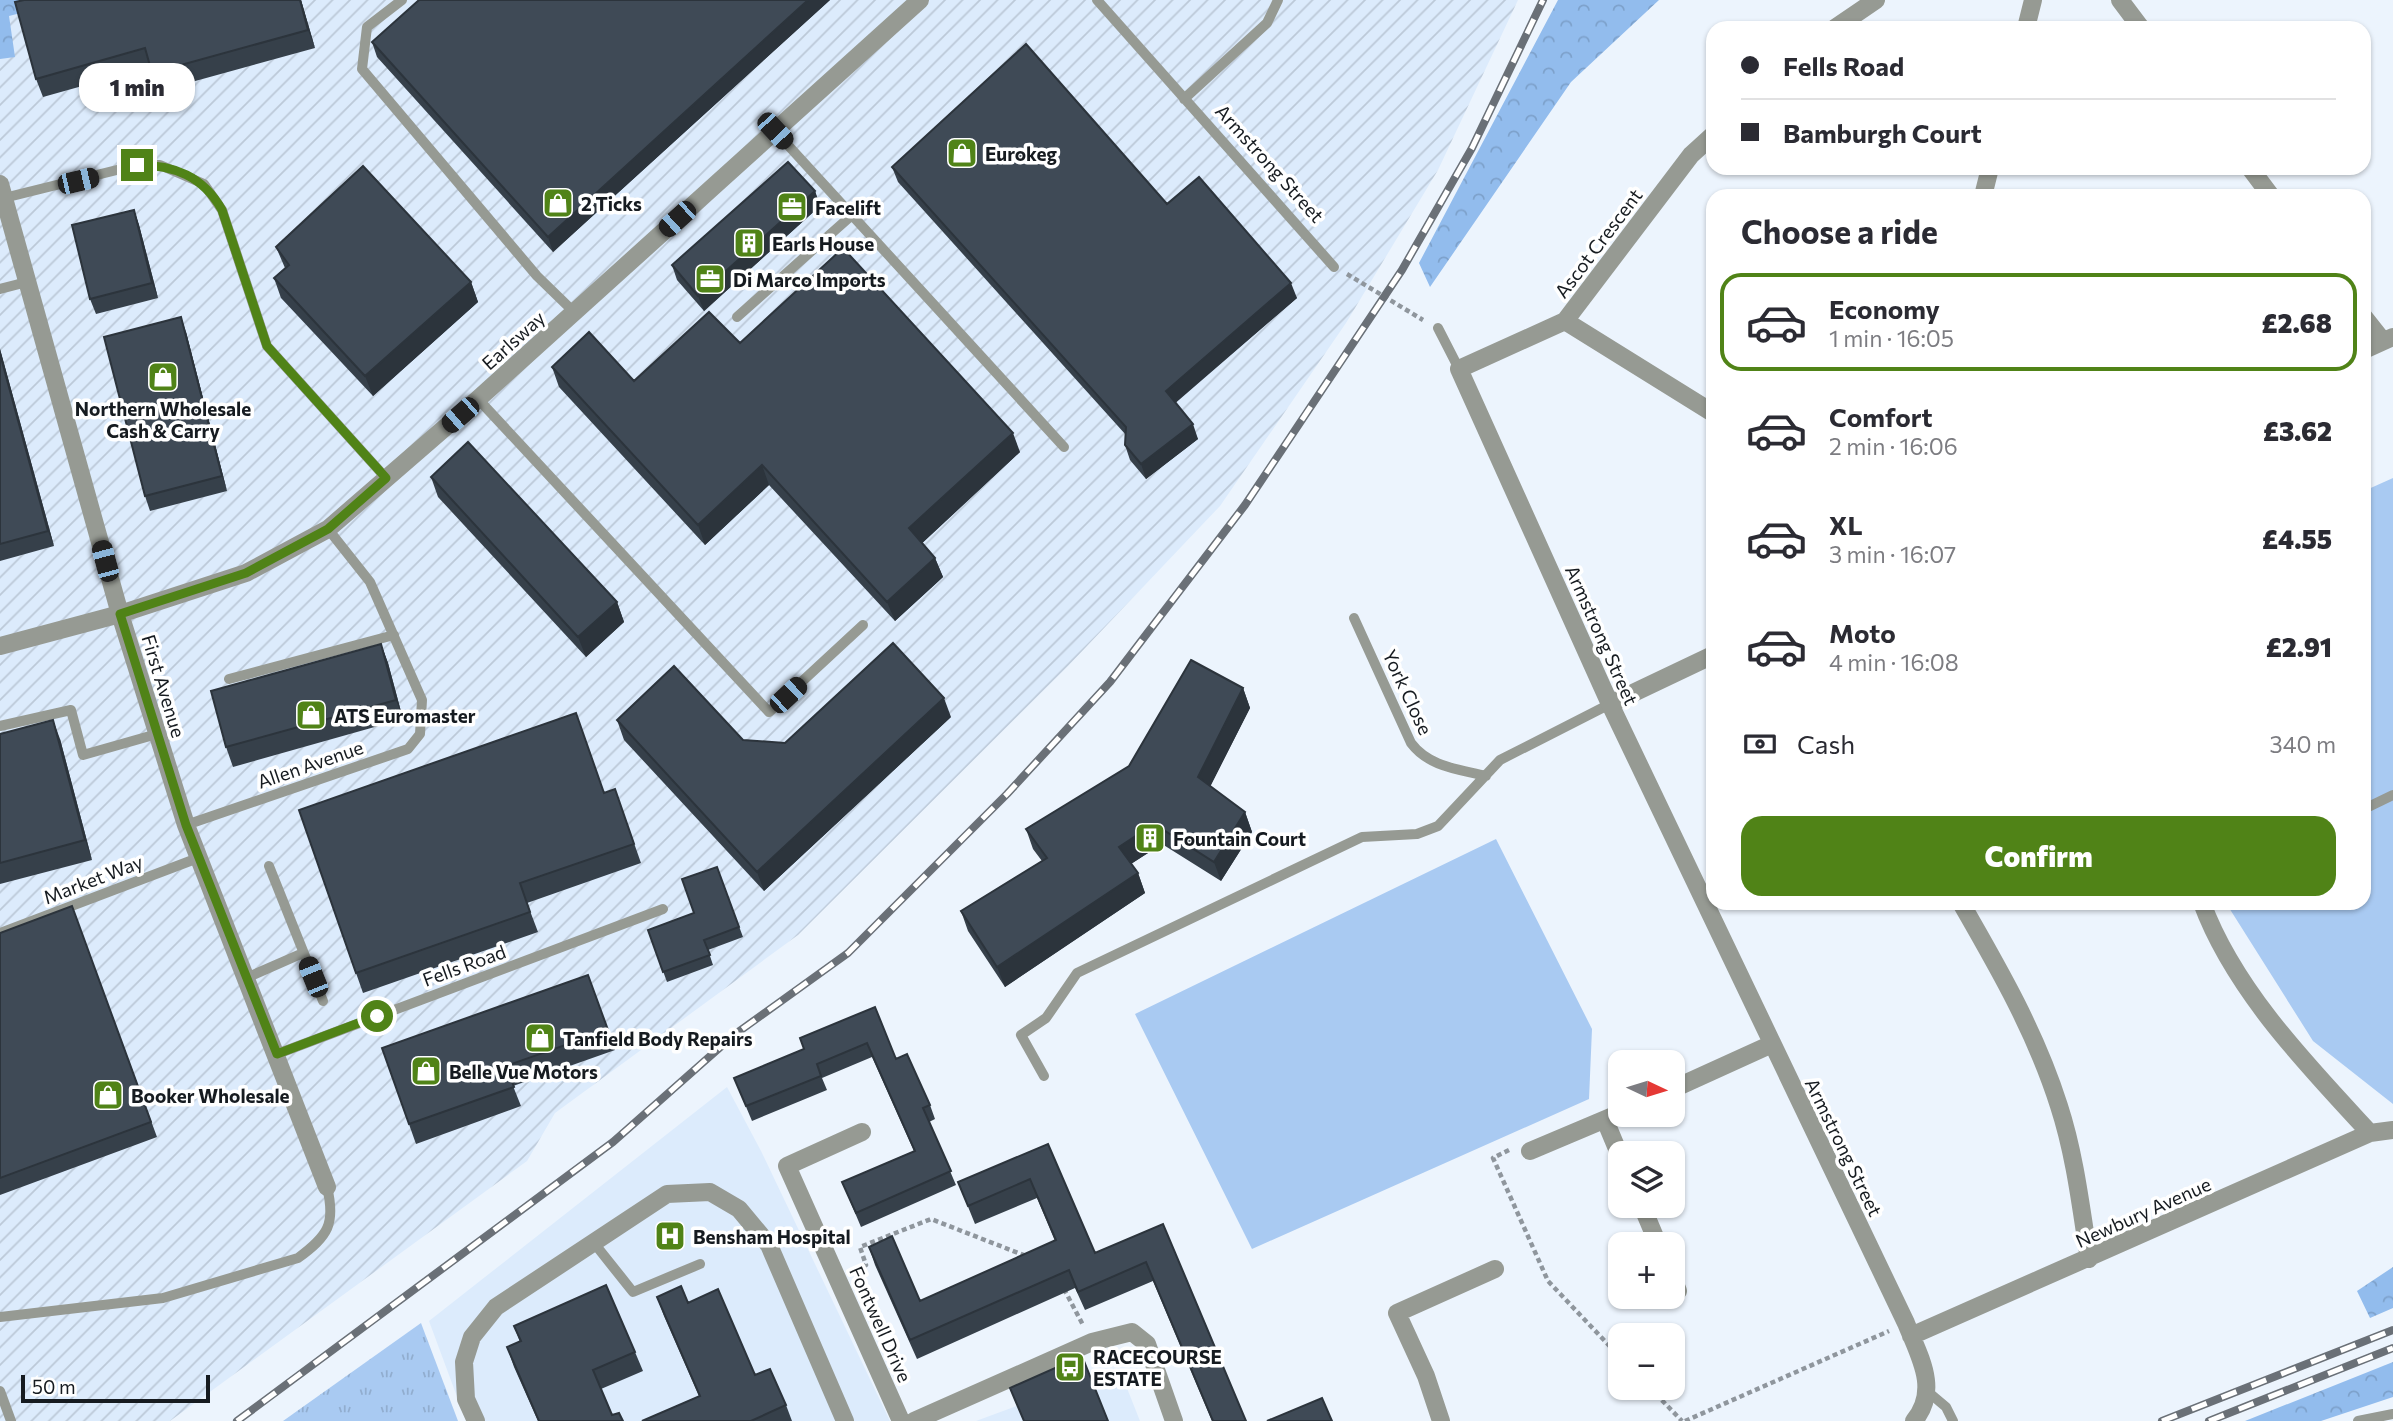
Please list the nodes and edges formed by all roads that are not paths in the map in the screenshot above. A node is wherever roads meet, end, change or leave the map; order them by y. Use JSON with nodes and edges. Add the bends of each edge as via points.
{"nodes":[{"id":1,"x":402,"y":0,"type":"edge"},
{"id":2,"x":920,"y":0,"type":"edge"},
{"id":3,"x":1097,"y":0,"type":"edge"},
{"id":4,"x":1278,"y":0,"type":"edge"},
{"id":5,"x":1876,"y":0,"type":"edge"},
{"id":6,"x":2033,"y":0,"type":"edge"},
{"id":7,"x":2120,"y":0,"type":"edge"},
{"id":8,"x":1845,"y":21,"type":"edge"},
{"id":9,"x":2028,"y":21,"type":"edge"},
{"id":10,"x":2136,"y":21,"type":"edge"},
{"id":11,"x":1184,"y":99,"type":"junction"},
{"id":12,"x":775,"y":131,"type":"junction"},
{"id":13,"x":1706,"y":141,"type":"edge"},
{"id":14,"x":2254,"y":175,"type":"edge"},
{"id":15,"x":2266,"y":189,"type":"edge"},
{"id":16,"x":2,"y":191,"type":"edge"},
{"id":17,"x":852,"y":215,"type":"junction"},
{"id":18,"x":1334,"y":267,"type":"road end"},
{"id":19,"x":27,"y":282,"type":"junction"},
{"id":20,"x":0,"y":289,"type":"edge"},
{"id":21,"x":574,"y":312,"type":"junction"},
{"id":22,"x":737,"y":317,"type":"dead end"},
{"id":23,"x":1565,"y":321,"type":"junction"},
{"id":24,"x":2371,"y":323,"type":"edge"},
{"id":25,"x":1438,"y":328,"type":"road end"},
{"id":26,"x":2388,"y":339,"type":"edge"},
{"id":27,"x":2371,"y":347,"type":"edge"},
{"id":28,"x":1459,"y":369,"type":"junction"},
{"id":29,"x":478,"y":399,"type":"junction"},
{"id":30,"x":1706,"y":409,"type":"edge"},
{"id":31,"x":1064,"y":447,"type":"dead end"},
{"id":32,"x":386,"y":478,"type":"junction"},
{"id":33,"x":328,"y":529,"type":"junction"},
{"id":34,"x":120,"y":614,"type":"junction"},
{"id":35,"x":1354,"y":618,"type":"dead end"},
{"id":36,"x":863,"y":625,"type":"dead end"},
{"id":37,"x":394,"y":635,"type":"junction"},
{"id":38,"x":0,"y":646,"type":"edge"},
{"id":39,"x":1706,"y":658,"type":"edge"},
{"id":40,"x":229,"y":679,"type":"dead end"},
{"id":41,"x":1610,"y":704,"type":"junction"},
{"id":42,"x":0,"y":726,"type":"edge"},
{"id":43,"x":157,"y":734,"type":"junction"},
{"id":44,"x":1486,"y":776,"type":"junction"},
{"id":45,"x":2393,"y":795,"type":"edge"},
{"id":46,"x":2371,"y":806,"type":"edge"},
{"id":47,"x":186,"y":825,"type":"junction"},
{"id":48,"x":198,"y":858,"type":"junction"},
{"id":49,"x":269,"y":866,"type":"dead end"},
{"id":50,"x":1706,"y":905,"type":"edge"},
{"id":51,"x":663,"y":909,"type":"dead end"},
{"id":52,"x":1708,"y":910,"type":"edge"},
{"id":53,"x":1965,"y":910,"type":"edge"},
{"id":54,"x":2206,"y":910,"type":"edge"},
{"id":55,"x":0,"y":933,"type":"edge"},
{"id":56,"x":303,"y":953,"type":"junction"},
{"id":57,"x":246,"y":978,"type":"junction"},
{"id":58,"x":323,"y":1001,"type":"dead end"},
{"id":59,"x":1772,"y":1044,"type":"junction"},
{"id":60,"x":277,"y":1054,"type":"junction"},
{"id":61,"x":1044,"y":1076,"type":"dead end"},
{"id":62,"x":1685,"y":1084,"type":"edge"},
{"id":63,"x":1608,"y":1119,"type":"edge"},
{"id":64,"x":2393,"y":1130,"type":"edge"},
{"id":65,"x":862,"y":1132,"type":"dead end"},
{"id":66,"x":2370,"y":1132,"type":"junction"},
{"id":67,"x":1530,"y":1151,"type":"road end"},
{"id":68,"x":327,"y":1187,"type":"joint"},
{"id":69,"x":594,"y":1243,"type":"junction"},
{"id":70,"x":2089,"y":1259,"type":"junction"},
{"id":71,"x":700,"y":1264,"type":"dead end"},
{"id":72,"x":1495,"y":1269,"type":"dead end"},
{"id":73,"x":0,"y":1317,"type":"edge"},
{"id":74,"x":1908,"y":1330,"type":"junction"},
{"id":75,"x":0,"y":1391,"type":"edge"},
{"id":76,"x":1927,"y":1391,"type":"junction"},
{"id":77,"x":2393,"y":1414,"type":"edge"},
{"id":78,"x":11,"y":1421,"type":"edge"},
{"id":79,"x":476,"y":1421,"type":"edge"},
{"id":80,"x":845,"y":1421,"type":"edge"},
{"id":81,"x":901,"y":1421,"type":"edge"},
{"id":82,"x":914,"y":1421,"type":"edge"},
{"id":83,"x":1174,"y":1421,"type":"edge"},
{"id":84,"x":1441,"y":1421,"type":"edge"},
{"id":85,"x":1914,"y":1421,"type":"edge"},
{"id":86,"x":1953,"y":1421,"type":"edge"},
{"id":87,"x":2358,"y":1421,"type":"edge"}],
"edges":[{"from":1,"to":21,"type":"lane","via":[[367,27],[362,69],[537,276]]},
{"from":2,"to":12,"type":"street","name":"Earlsway"},
{"from":3,"to":11,"type":"lane","name":"Armstrong Street"},
{"from":4,"to":11,"type":"lane","via":[[1267,23]]},
{"from":5,"to":8,"type":"street"},
{"from":6,"to":9,"type":"street"},
{"from":7,"to":10,"type":"street"},
{"from":11,"to":18,"type":"lane","name":"Armstrong Street"},
{"from":12,"to":17,"type":"lane"},
{"from":12,"to":21,"type":"street","name":"Earlsway"},
{"from":13,"to":23,"type":"street","name":"Ascot Crescent"},
{"from":14,"to":15,"type":"street"},
{"from":16,"to":19,"type":"street","name":"First Avenue"},
{"from":16,"to":32,"type":"lane","via":[[137,165],[160,165],[204,184],[222,210],[267,346]]},
{"from":17,"to":22,"type":"lane"},
{"from":17,"to":31,"type":"lane"},
{"from":19,"to":20,"type":"lane"},
{"from":19,"to":34,"type":"street","name":"First Avenue"},
{"from":21,"to":29,"type":"street","name":"Earlsway"},
{"from":23,"to":28,"type":"street","name":"Ascot Crescent"},
{"from":23,"to":30,"type":"street"},
{"from":24,"to":26,"type":"street"},
{"from":25,"to":28,"type":"lane","name":"Armstrong Street"},
{"from":26,"to":27,"type":"street"},
{"from":28,"to":41,"type":"street","name":"Armstrong Street"},
{"from":29,"to":32,"type":"street","name":"Earlsway"},
{"from":29,"to":36,"type":"lane","via":[[769,712]]},
{"from":32,"to":33,"type":"street","name":"Earlsway"},
{"from":33,"to":34,"type":"street","name":"Earlsway","via":[[246,573]]},
{"from":33,"to":37,"type":"lane","name":"Allen Avenue","via":[[370,582]]},
{"from":34,"to":38,"type":"street","name":"Earlsway"},
{"from":34,"to":43,"type":"street","name":"First Avenue"},
{"from":35,"to":44,"type":"lane","name":"York Close","via":[[1420,755]]},
{"from":37,"to":40,"type":"lane"},
{"from":37,"to":47,"type":"lane","name":"Allen Avenue","via":[[422,700],[420,734],[408,749]]},
{"from":39,"to":41,"type":"street"},
{"from":41,"to":44,"type":"lane","via":[[1500,760]]},
{"from":41,"to":50,"type":"street","name":"Armstrong Street"},
{"from":42,"to":43,"type":"lane","via":[[71,710],[83,755]]},
{"from":43,"to":47,"type":"street","name":"First Avenue"},
{"from":44,"to":61,"type":"lane","via":[[1438,826],[1417,834],[1362,837],[1077,972],[1046,1018],[1021,1035]]},
{"from":45,"to":46,"type":"lane"},
{"from":47,"to":48,"type":"street","name":"First Avenue"},
{"from":48,"to":55,"type":"lane","name":"Market Way"},
{"from":48,"to":57,"type":"street","name":"First Avenue"},
{"from":49,"to":56,"type":"lane"},
{"from":51,"to":60,"type":"lane","name":"Fells Road"},
{"from":52,"to":59,"type":"street","name":"Armstrong Street"},
{"from":53,"to":70,"type":"street","via":[[2013,992],[2049,1075],[2077,1180]]},
{"from":54,"to":66,"type":"street","via":[[2228,955],[2274,1024]]},
{"from":56,"to":57,"type":"lane"},
{"from":56,"to":58,"type":"lane"},
{"from":57,"to":60,"type":"street","name":"First Avenue"},
{"from":59,"to":62,"type":"street"},
{"from":59,"to":74,"type":"street","name":"Armstrong Street"},
{"from":60,"to":68,"type":"street","name":"First Avenue"},
{"from":63,"to":67,"type":"street"},
{"from":64,"to":66,"type":"street","name":"Newbury Avenue"},
{"from":65,"to":81,"type":"street","name":"Fontwell Drive","via":[[787,1166]]},
{"from":66,"to":70,"type":"street","name":"Newbury Avenue"},
{"from":68,"to":73,"type":"lane","via":[[332,1208],[329,1228],[317,1245],[298,1258],[163,1298]]},
{"from":69,"to":71,"type":"lane","via":[[633,1292]]},
{"from":69,"to":79,"type":"street","via":[[496,1307],[472,1337],[464,1362],[466,1399]]},
{"from":69,"to":80,"type":"street","via":[[667,1194],[710,1192],[739,1209],[769,1245]]},
{"from":70,"to":74,"type":"street","name":"Newbury Avenue"},
{"from":72,"to":84,"type":"street","via":[[1398,1313]]},
{"from":74,"to":76,"type":"street","name":"Armstrong Street","via":[[1925,1369]]},
{"from":75,"to":78,"type":"lane"},
{"from":76,"to":85,"type":"street"},
{"from":76,"to":86,"type":"lane","via":[[1946,1407]]},
{"from":77,"to":87,"type":"lane"},
{"from":82,"to":83,"type":"street","via":[[1092,1342],[1132,1332],[1147,1344]]}]}
